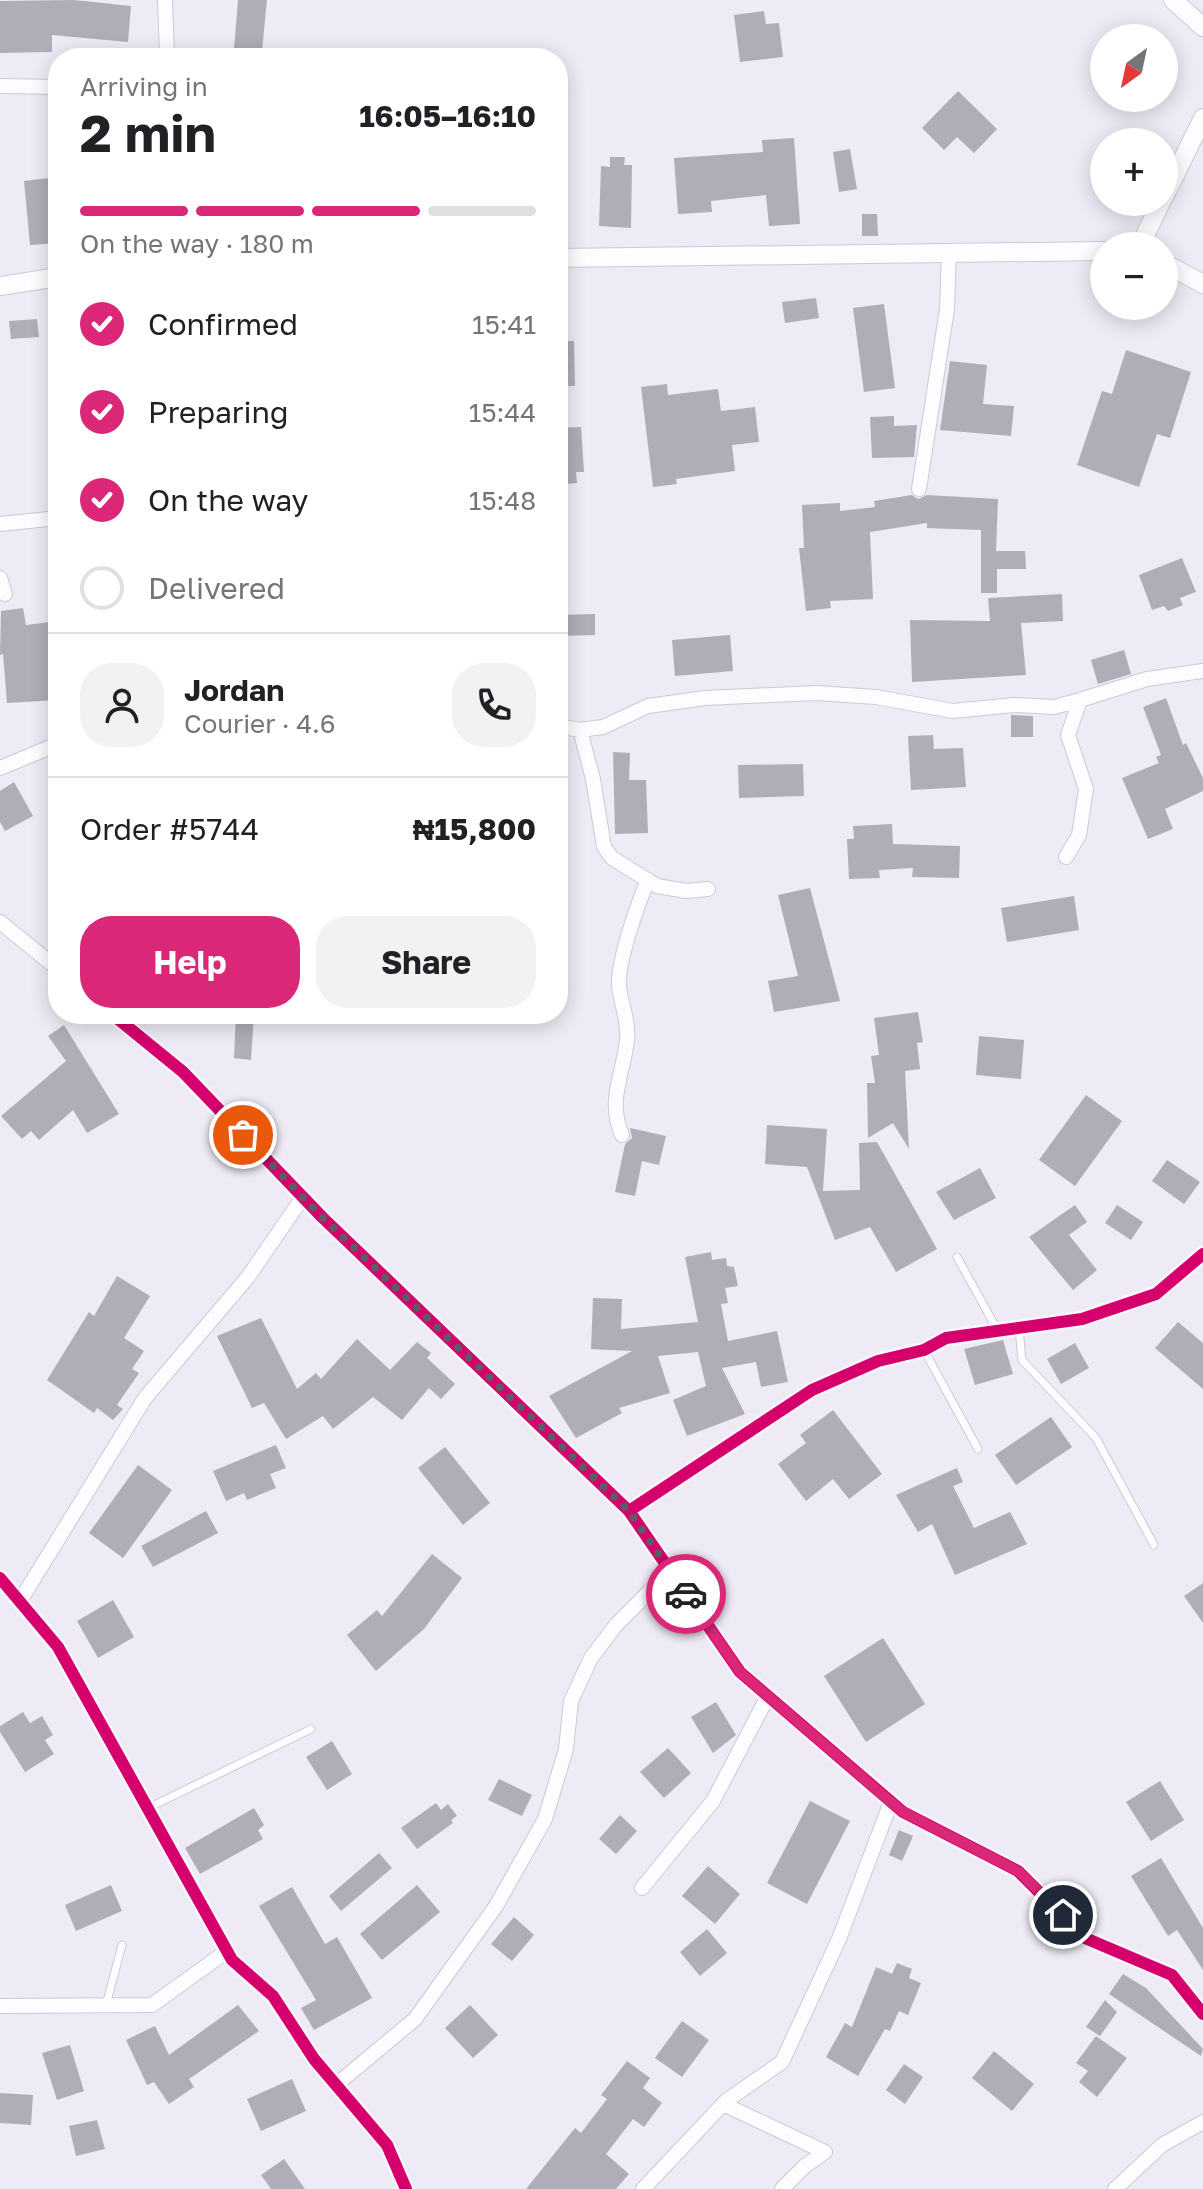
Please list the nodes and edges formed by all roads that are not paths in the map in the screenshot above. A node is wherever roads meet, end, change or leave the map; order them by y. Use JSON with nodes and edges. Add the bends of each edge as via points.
{"nodes":[{"id":1,"x":165,"y":0,"type":"edge"},
{"id":2,"x":1173,"y":0,"type":"edge"},
{"id":3,"x":1203,"y":27,"type":"edge"},
{"id":4,"x":167,"y":48,"type":"edge"},
{"id":5,"x":0,"y":86,"type":"edge"},
{"id":6,"x":48,"y":87,"type":"edge"},
{"id":7,"x":1203,"y":118,"type":"edge"},
{"id":8,"x":1178,"y":169,"type":"edge"},
{"id":9,"x":949,"y":251,"type":"junction"},
{"id":10,"x":1090,"y":251,"type":"edge"},
{"id":11,"x":568,"y":258,"type":"edge"},
{"id":12,"x":1178,"y":271,"type":"edge"},
{"id":13,"x":48,"y":279,"type":"edge"},
{"id":14,"x":1203,"y":284,"type":"edge"},
{"id":15,"x":0,"y":286,"type":"edge"},
{"id":16,"x":919,"y":489,"type":"dead end"},
{"id":17,"x":48,"y":519,"type":"edge"},
{"id":18,"x":0,"y":524,"type":"edge"},
{"id":19,"x":0,"y":578,"type":"edge"},
{"id":20,"x":5,"y":594,"type":"dead end"},
{"id":21,"x":1203,"y":671,"type":"edge"},
{"id":22,"x":1080,"y":700,"type":"junction"},
{"id":23,"x":568,"y":728,"type":"edge"},
{"id":24,"x":580,"y":730,"type":"junction"},
{"id":25,"x":48,"y":748,"type":"edge"},
{"id":26,"x":0,"y":768,"type":"edge"},
{"id":27,"x":1066,"y":857,"type":"dead end"},
{"id":28,"x":648,"y":880,"type":"junction"},
{"id":29,"x":708,"y":889,"type":"dead end"},
{"id":30,"x":0,"y":922,"type":"edge"},
{"id":31,"x":48,"y":961,"type":"edge"},
{"id":32,"x":124,"y":1024,"type":"edge"},
{"id":33,"x":622,"y":1135,"type":"dead end"},
{"id":34,"x":303,"y":1197,"type":"junction"},
{"id":35,"x":1203,"y":1254,"type":"edge"},
{"id":36,"x":957,"y":1257,"type":"dead end"},
{"id":37,"x":1019,"y":1328,"type":"junction"},
{"id":38,"x":998,"y":1331,"type":"junction"},
{"id":39,"x":924,"y":1350,"type":"junction"},
{"id":40,"x":978,"y":1449,"type":"dead end"},
{"id":41,"x":629,"y":1511,"type":"junction"},
{"id":42,"x":1154,"y":1545,"type":"dead end"},
{"id":43,"x":670,"y":1571,"type":"junction"},
{"id":44,"x":0,"y":1578,"type":"edge"},
{"id":45,"x":20,"y":1601,"type":"junction"},
{"id":46,"x":768,"y":1696,"type":"junction"},
{"id":47,"x":311,"y":1729,"type":"dead end"},
{"id":48,"x":891,"y":1802,"type":"junction"},
{"id":49,"x":148,"y":1808,"type":"junction"},
{"id":50,"x":642,"y":1888,"type":"dead end"},
{"id":51,"x":122,"y":1945,"type":"dead end"},
{"id":52,"x":227,"y":1951,"type":"junction"},
{"id":53,"x":106,"y":2005,"type":"junction"},
{"id":54,"x":0,"y":2006,"type":"edge"},
{"id":55,"x":1203,"y":2014,"type":"edge"},
{"id":56,"x":336,"y":2085,"type":"junction"},
{"id":57,"x":723,"y":2104,"type":"junction"},
{"id":58,"x":1203,"y":2122,"type":"edge"},
{"id":59,"x":406,"y":2189,"type":"edge"},
{"id":60,"x":643,"y":2189,"type":"edge"},
{"id":61,"x":782,"y":2189,"type":"edge"},
{"id":62,"x":1115,"y":2189,"type":"edge"}],
"edges":[{"from":1,"to":4,"type":"street"},
{"from":2,"to":3,"type":"street"},
{"from":5,"to":6,"type":"street"},
{"from":7,"to":8,"type":"street"},
{"from":9,"to":10,"type":"street"},
{"from":9,"to":11,"type":"street"},
{"from":9,"to":16,"type":"street","via":[[947,309]]},
{"from":12,"to":14,"type":"street"},
{"from":13,"to":15,"type":"street"},
{"from":17,"to":18,"type":"street"},
{"from":19,"to":20,"type":"street"},
{"from":21,"to":22,"type":"street","via":[[1147,679]]},
{"from":22,"to":24,"type":"street","via":[[1054,707],[953,711],[816,693],[705,698],[648,706],[603,727]]},
{"from":22,"to":27,"type":"street","via":[[1068,735],[1086,789],[1079,835]]},
{"from":23,"to":24,"type":"street"},
{"from":24,"to":28,"type":"street","via":[[604,847]]},
{"from":25,"to":26,"type":"street"},
{"from":28,"to":29,"type":"street","via":[[675,890]]},
{"from":28,"to":33,"type":"street","via":[[619,973],[628,1025],[614,1096]]},
{"from":30,"to":31,"type":"street"},
{"from":32,"to":34,"type":"street","via":[[183,1072]]},
{"from":34,"to":41,"type":"street"},
{"from":34,"to":45,"type":"street","via":[[248,1277],[145,1398]]},
{"from":35,"to":37,"type":"street","via":[[1156,1294],[1082,1319]]},
{"from":36,"to":38,"type":"lane"},
{"from":37,"to":38,"type":"street"},
{"from":37,"to":42,"type":"lane","via":[[1022,1360],[1096,1438]]},
{"from":38,"to":39,"type":"street","via":[[946,1338]]},
{"from":39,"to":40,"type":"lane"},
{"from":39,"to":41,"type":"street","via":[[878,1361],[812,1390]]},
{"from":41,"to":43,"type":"street"},
{"from":43,"to":46,"type":"street","via":[[740,1672]]},
{"from":43,"to":56,"type":"street","via":[[591,1658],[571,1701],[566,1749],[545,1819],[496,1906],[415,2019]]},
{"from":44,"to":45,"type":"street"},
{"from":45,"to":49,"type":"street","via":[[58,1647]]},
{"from":46,"to":48,"type":"street"},
{"from":46,"to":50,"type":"street","via":[[713,1801]]},
{"from":47,"to":49,"type":"lane"},
{"from":48,"to":55,"type":"street","via":[[1018,1871],[1085,1938],[1172,1975]]},
{"from":48,"to":57,"type":"street","via":[[839,1939],[782,2062]]},
{"from":49,"to":52,"type":"street"},
{"from":51,"to":53,"type":"lane"},
{"from":52,"to":53,"type":"street","via":[[152,2005]]},
{"from":52,"to":56,"type":"street","via":[[273,1996]]},
{"from":53,"to":54,"type":"street"},
{"from":56,"to":59,"type":"street","via":[[387,2145]]},
{"from":57,"to":60,"type":"street"},
{"from":57,"to":61,"type":"street","via":[[825,2152]]},
{"from":58,"to":62,"type":"street","via":[[1162,2145]]}]}
